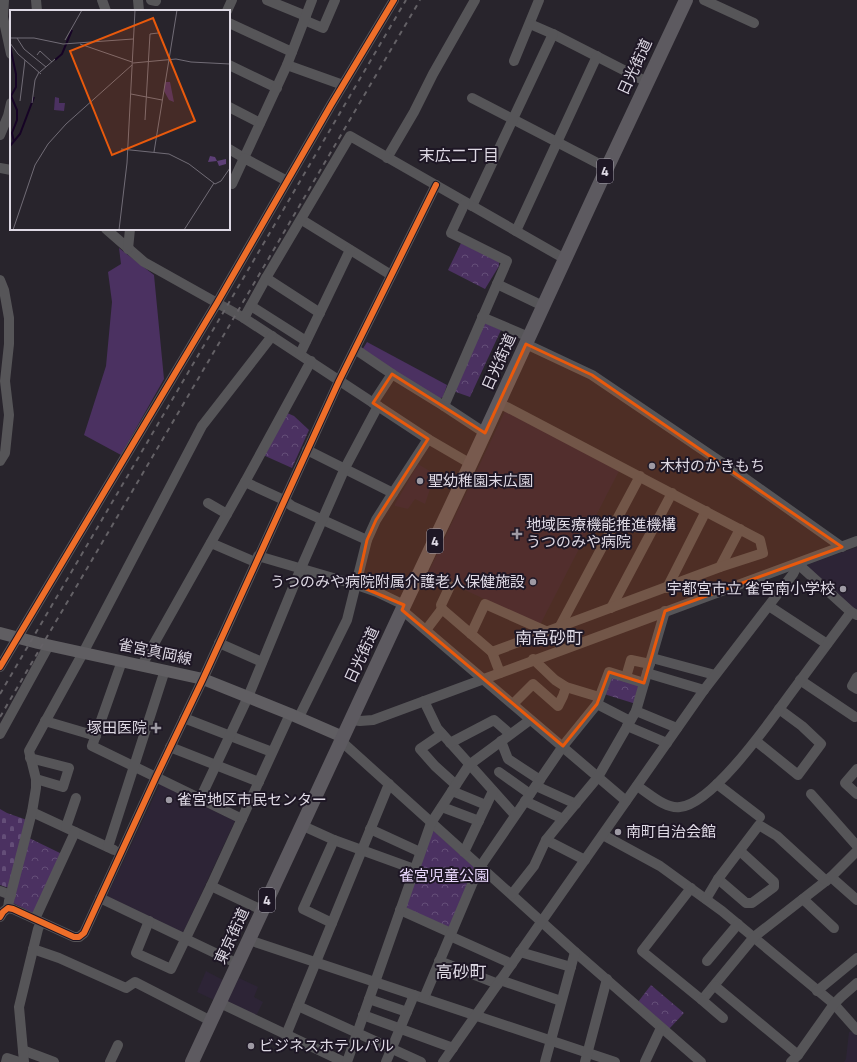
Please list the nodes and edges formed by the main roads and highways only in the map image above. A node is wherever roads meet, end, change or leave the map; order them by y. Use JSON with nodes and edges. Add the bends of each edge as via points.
{"nodes":[{"id":1,"x":686,"y":0,"type":"edge"},
{"id":2,"x":0,"y":633,"type":"edge"},
{"id":3,"x":342,"y":739,"type":"junction"},
{"id":4,"x":192,"y":1062,"type":"edge"}],
"edges":[{"from":1,"to":3,"type":"highway","name":"日光街道","number":"4"},
{"from":2,"to":3,"type":"main road","name":"雀宮真岡線","via":[[203,679],[295,715]]},
{"from":3,"to":4,"type":"highway","name":"東京街道","number":"4"}]}
